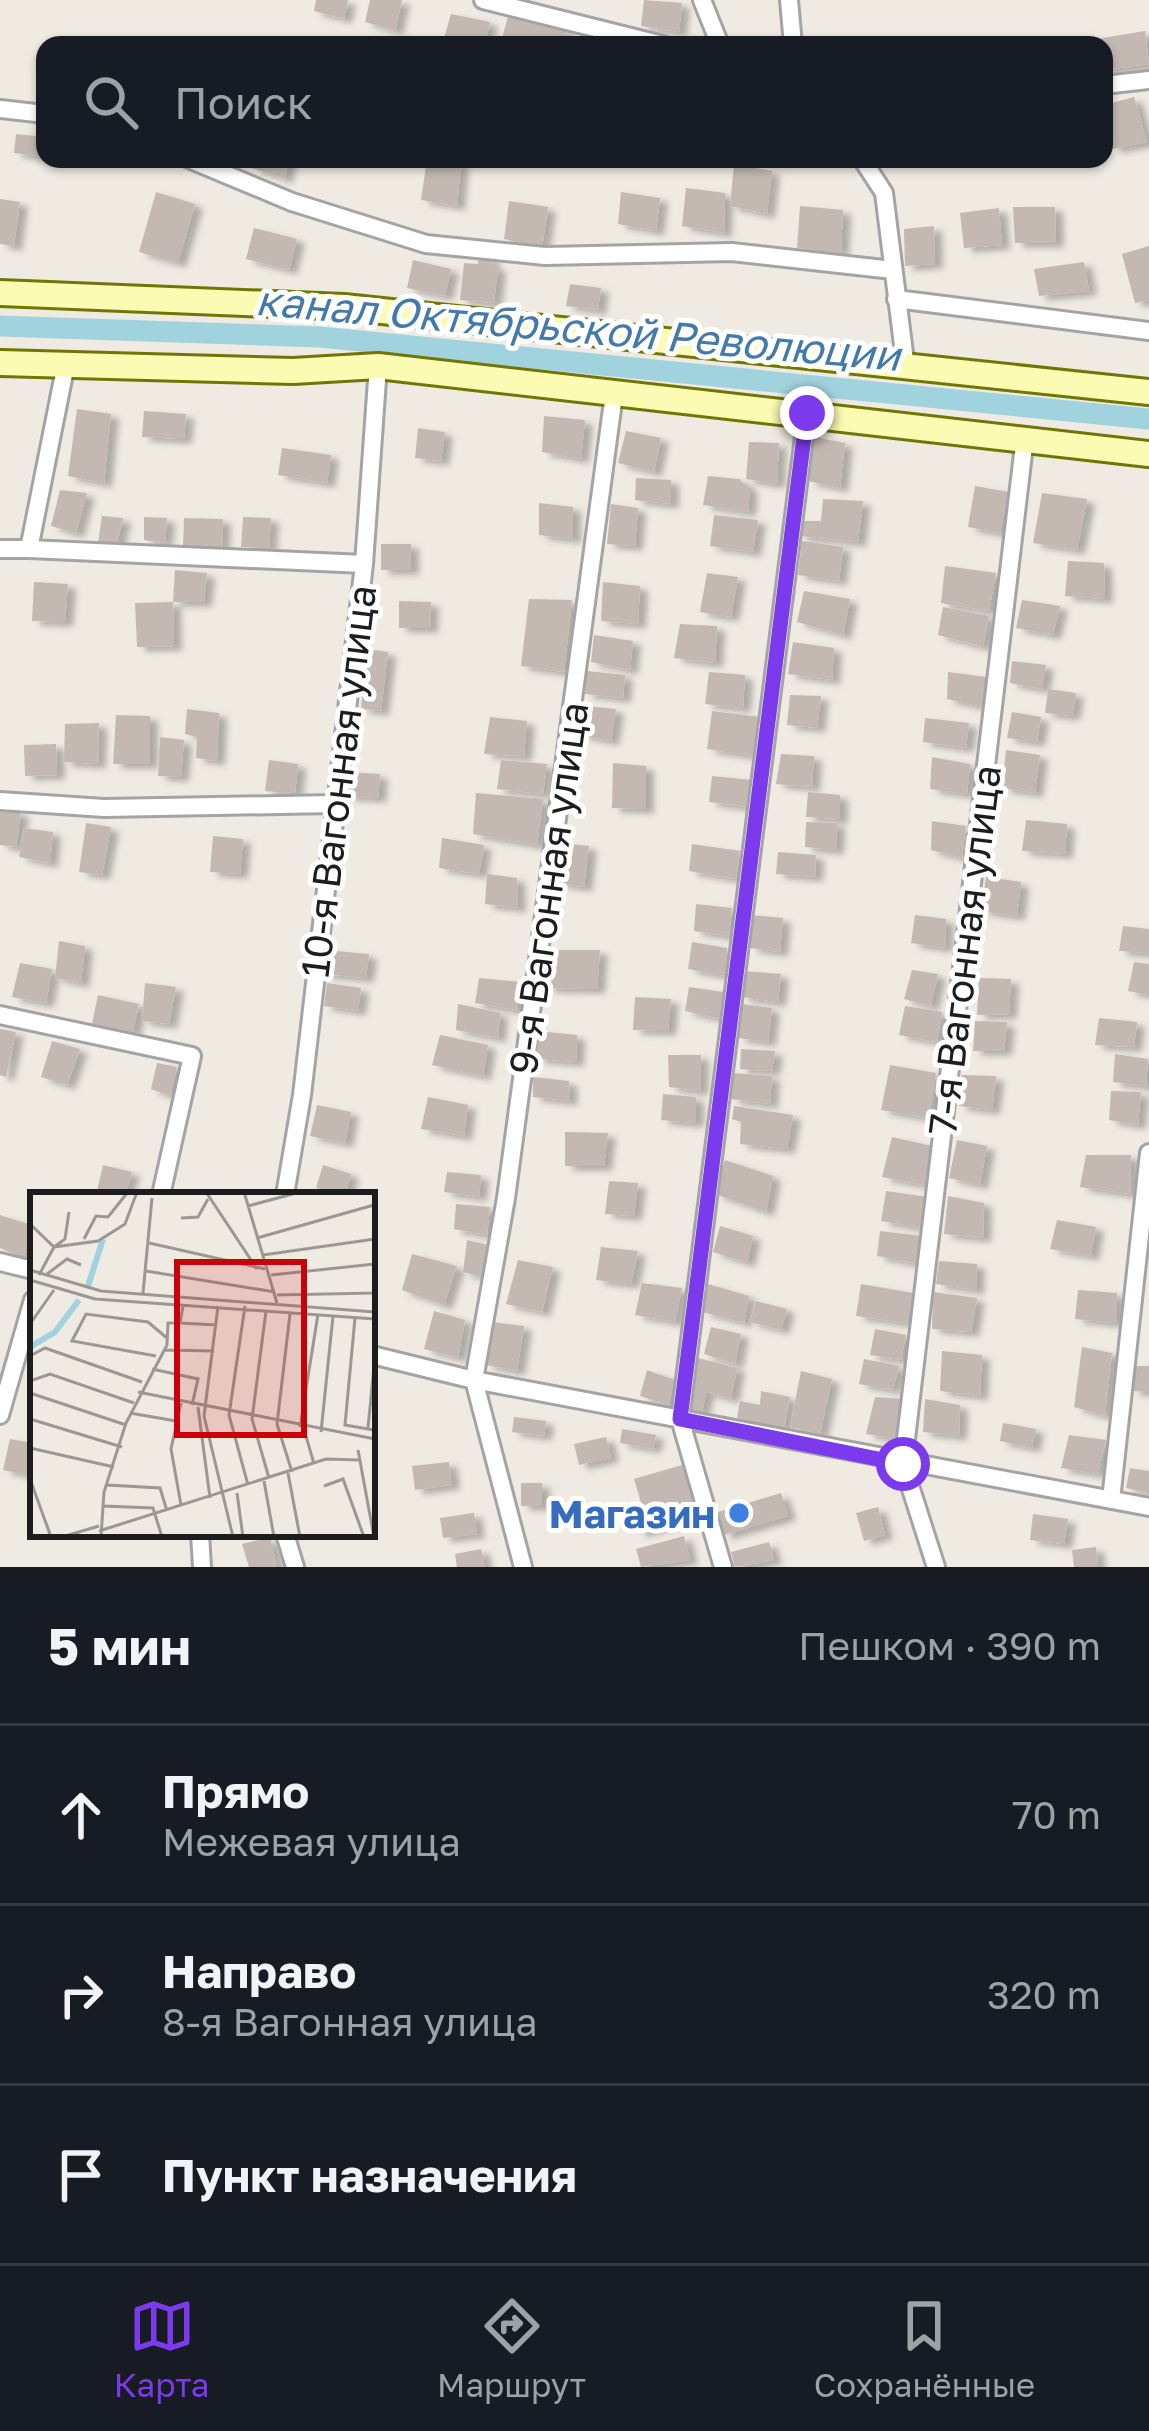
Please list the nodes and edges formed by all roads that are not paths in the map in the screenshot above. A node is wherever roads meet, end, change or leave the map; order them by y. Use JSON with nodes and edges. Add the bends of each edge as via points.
{"nodes":[{"id":1,"x":483,"y":0,"type":"edge"},
{"id":2,"x":702,"y":0,"type":"edge"},
{"id":3,"x":789,"y":0,"type":"edge"},
{"id":4,"x":627,"y":36,"type":"edge"},
{"id":5,"x":716,"y":36,"type":"edge"},
{"id":6,"x":792,"y":36,"type":"edge"},
{"id":7,"x":1149,"y":80,"type":"edge"},
{"id":8,"x":1113,"y":84,"type":"edge"},
{"id":9,"x":0,"y":109,"type":"edge"},
{"id":10,"x":36,"y":113,"type":"edge"},
{"id":11,"x":211,"y":168,"type":"edge"},
{"id":12,"x":868,"y":168,"type":"edge"},
{"id":13,"x":892,"y":270,"type":"junction"},
{"id":14,"x":0,"y":293,"type":"edge"},
{"id":15,"x":896,"y":299,"type":"junction"},
{"id":16,"x":1149,"y":331,"type":"edge"},
{"id":17,"x":0,"y":363,"type":"edge"},
{"id":18,"x":66,"y":364,"type":"junction"},
{"id":19,"x":378,"y":366,"type":"junction"},
{"id":20,"x":906,"y":369,"type":"junction"},
{"id":21,"x":1149,"y":392,"type":"edge"},
{"id":22,"x":614,"y":394,"type":"junction"},
{"id":23,"x":807,"y":413,"type":"junction"},
{"id":24,"x":1025,"y":437,"type":"junction"},
{"id":25,"x":1149,"y":454,"type":"edge"},
{"id":26,"x":0,"y":549,"type":"edge"},
{"id":27,"x":29,"y":550,"type":"junction"},
{"id":28,"x":364,"y":564,"type":"junction"},
{"id":29,"x":0,"y":801,"type":"edge"},
{"id":30,"x":334,"y":803,"type":"junction"},
{"id":31,"x":0,"y":1015,"type":"edge"},
{"id":32,"x":1149,"y":1153,"type":"edge"},
{"id":33,"x":162,"y":1192,"type":"edge"},
{"id":34,"x":286,"y":1192,"type":"edge"},
{"id":35,"x":0,"y":1262,"type":"edge"},
{"id":36,"x":30,"y":1269,"type":"edge"},
{"id":37,"x":30,"y":1310,"type":"edge"},
{"id":38,"x":375,"y":1356,"type":"edge"},
{"id":39,"x":474,"y":1380,"type":"junction"},
{"id":40,"x":0,"y":1415,"type":"edge"},
{"id":41,"x":680,"y":1419,"type":"junction"},
{"id":42,"x":903,"y":1464,"type":"junction"},
{"id":43,"x":1112,"y":1500,"type":"junction"},
{"id":44,"x":1149,"y":1507,"type":"edge"},
{"id":45,"x":200,"y":1537,"type":"edge"},
{"id":46,"x":286,"y":1537,"type":"edge"},
{"id":47,"x":202,"y":1567,"type":"edge"},
{"id":48,"x":295,"y":1567,"type":"edge"},
{"id":49,"x":523,"y":1567,"type":"edge"},
{"id":50,"x":723,"y":1567,"type":"edge"},
{"id":51,"x":936,"y":1567,"type":"edge"}],
"edges":[{"from":1,"to":4,"type":"street"},
{"from":2,"to":5,"type":"street"},
{"from":3,"to":6,"type":"street"},
{"from":7,"to":8,"type":"street"},
{"from":9,"to":10,"type":"street"},
{"from":11,"to":13,"type":"street","via":[[426,244],[545,256],[732,252]]},
{"from":12,"to":13,"type":"street","via":[[884,193]]},
{"from":13,"to":15,"type":"street"},
{"from":14,"to":20,"type":"main road","via":[[344,307]]},
{"from":15,"to":16,"type":"street"},
{"from":15,"to":20,"type":"street"},
{"from":17,"to":18,"type":"main road"},
{"from":18,"to":19,"type":"main road"},
{"from":18,"to":27,"type":"street"},
{"from":19,"to":22,"type":"main road"},
{"from":19,"to":28,"type":"street","name":"10-я Вагонная улица"},
{"from":20,"to":21,"type":"main road"},
{"from":22,"to":23,"type":"main road"},
{"from":22,"to":39,"type":"street","name":"9-я Вагонная улица","via":[[506,1198]]},
{"from":23,"to":24,"type":"main road"},
{"from":23,"to":41,"type":"street"},
{"from":24,"to":25,"type":"main road"},
{"from":24,"to":42,"type":"street","name":"7-я Вагонная улица"},
{"from":26,"to":27,"type":"street"},
{"from":27,"to":28,"type":"street"},
{"from":28,"to":30,"type":"street","name":"10-я Вагонная улица"},
{"from":29,"to":30,"type":"street","via":[[104,808]]},
{"from":30,"to":34,"type":"street","name":"10-я Вагонная улица"},
{"from":31,"to":33,"type":"street","via":[[192,1056]]},
{"from":32,"to":43,"type":"street"},
{"from":35,"to":36,"type":"street"},
{"from":37,"to":40,"type":"street"},
{"from":38,"to":39,"type":"street"},
{"from":39,"to":41,"type":"street"},
{"from":39,"to":49,"type":"street"},
{"from":41,"to":42,"type":"street"},
{"from":41,"to":50,"type":"street"},
{"from":42,"to":43,"type":"street"},
{"from":42,"to":51,"type":"street"},
{"from":43,"to":44,"type":"street"},
{"from":45,"to":47,"type":"street"},
{"from":46,"to":48,"type":"street"}]}
